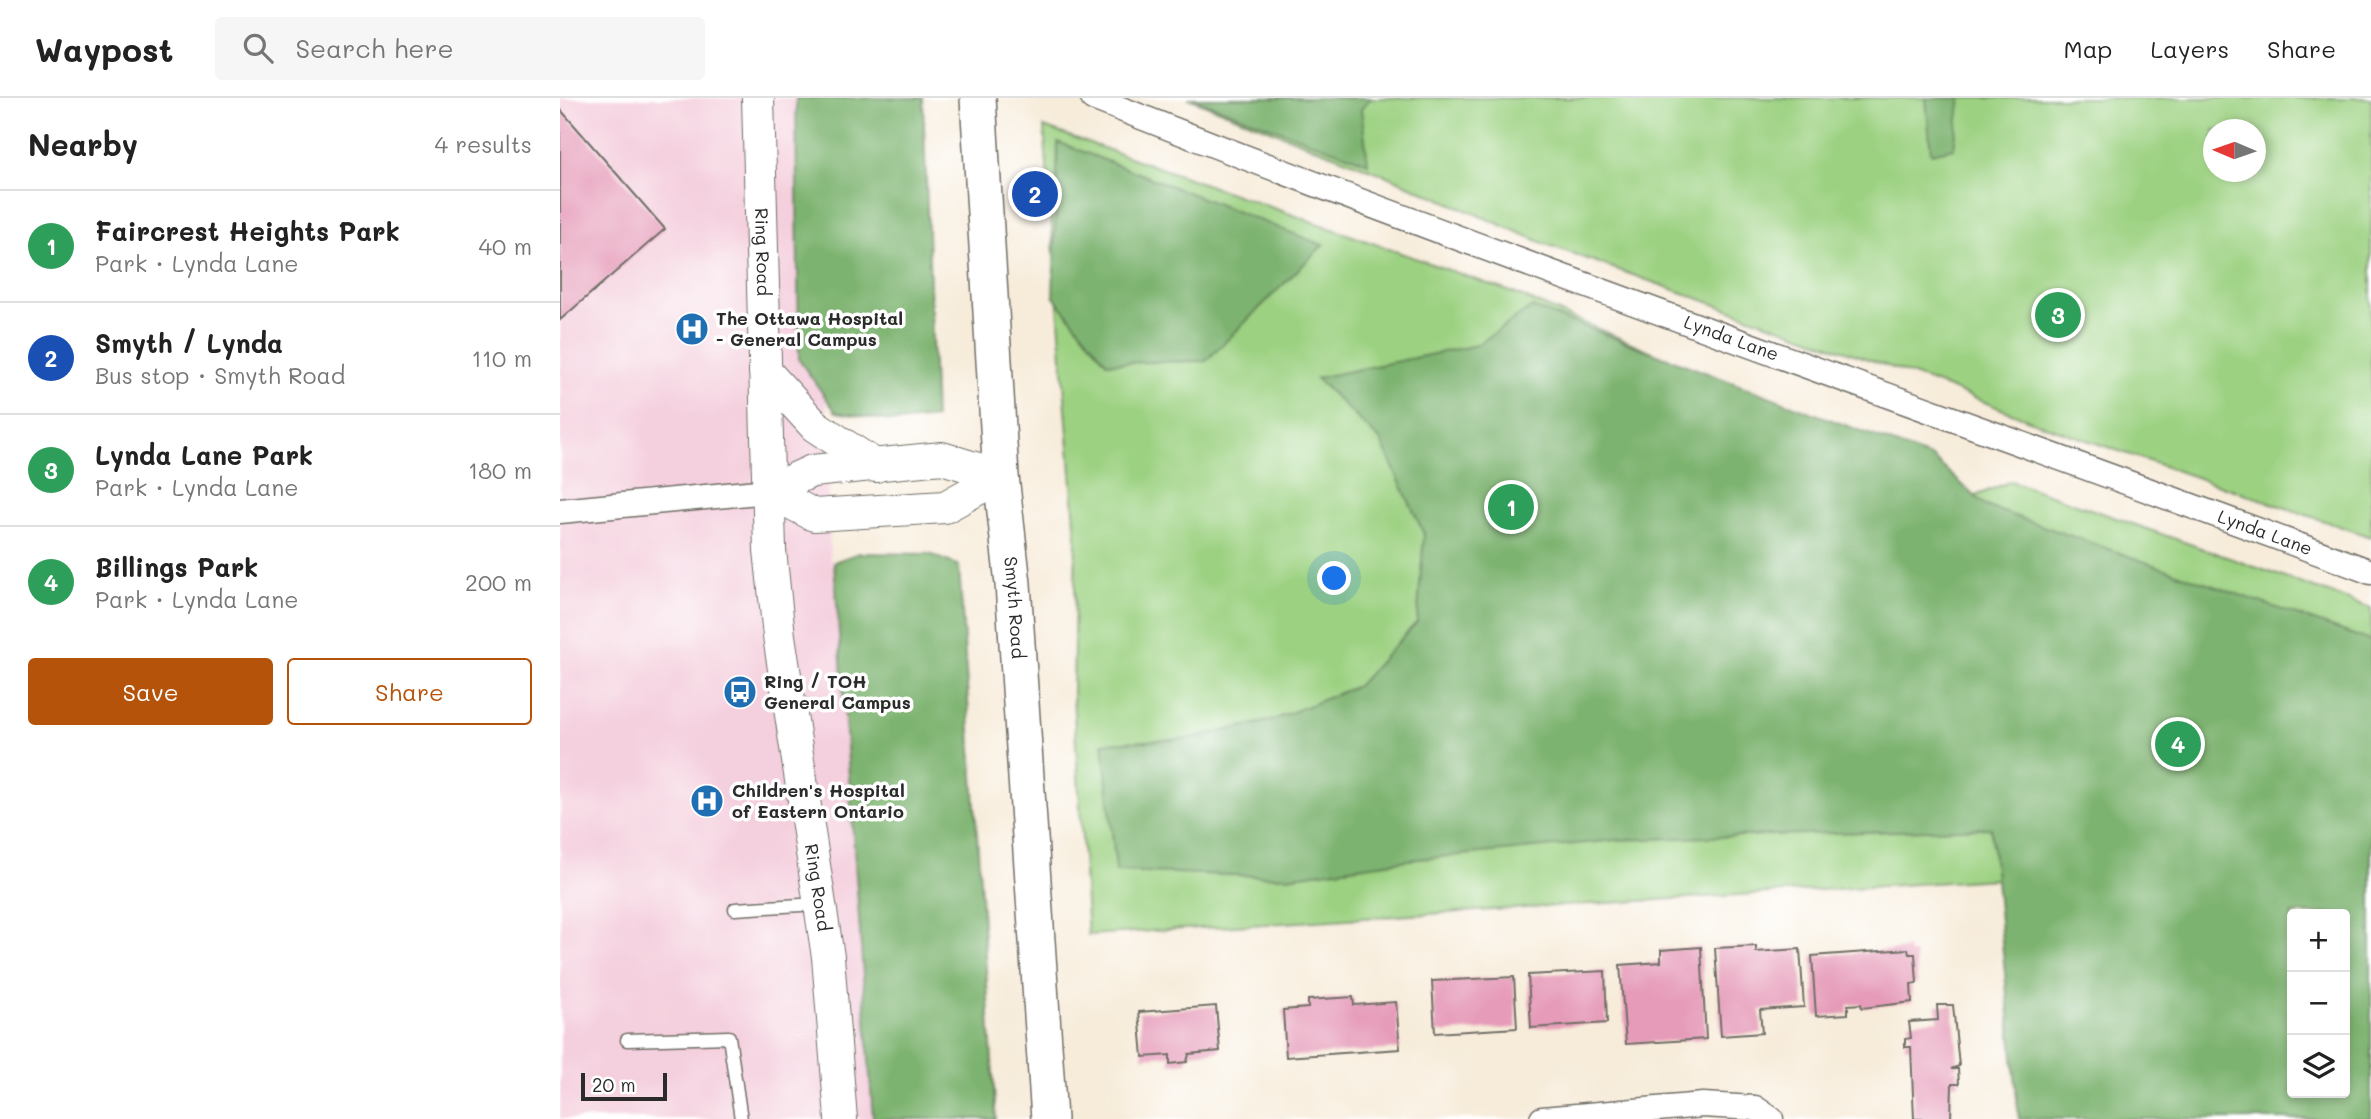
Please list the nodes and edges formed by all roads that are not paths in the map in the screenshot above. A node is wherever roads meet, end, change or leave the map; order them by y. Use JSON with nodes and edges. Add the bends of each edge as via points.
{"nodes":[{"id":1,"x":758,"y":98,"type":"edge"},
{"id":2,"x":978,"y":98,"type":"edge"},
{"id":3,"x":1094,"y":98,"type":"edge"},
{"id":4,"x":765,"y":370,"type":"junction"},
{"id":5,"x":876,"y":466,"type":"junction"},
{"id":6,"x":1001,"y":476,"type":"junction"},
{"id":7,"x":768,"y":491,"type":"junction"},
{"id":8,"x":560,"y":511,"type":"edge"},
{"id":9,"x":2371,"y":572,"type":"edge"},
{"id":10,"x":818,"y":904,"type":"junction"},
{"id":11,"x":735,"y":909,"type":"dead end"},
{"id":12,"x":627,"y":1040,"type":"dead end"},
{"id":13,"x":741,"y":1119,"type":"edge"},
{"id":14,"x":841,"y":1119,"type":"edge"},
{"id":15,"x":1049,"y":1119,"type":"edge"},
{"id":16,"x":1542,"y":1119,"type":"edge"},
{"id":17,"x":1771,"y":1119,"type":"edge"}],
"edges":[{"from":1,"to":4,"type":"street","name":"Ring Road"},
{"from":2,"to":6,"type":"main road","name":"Smyth Road"},
{"from":3,"to":9,"type":"street","name":"Lynda Lane","via":[[1382,212]]},
{"from":4,"to":5,"type":"street","via":[[815,426]]},
{"from":4,"to":7,"type":"street","name":"Ring Road"},
{"from":5,"to":6,"type":"street","via":[[942,458]]},
{"from":5,"to":7,"type":"street","via":[[812,471]]},
{"from":6,"to":7,"type":"street","via":[[945,507],[814,514]]},
{"from":6,"to":15,"type":"main road","name":"Smyth Road","via":[[1013,584]]},
{"from":7,"to":8,"type":"street"},
{"from":7,"to":10,"type":"street","name":"Ring Road","via":[[779,636]]},
{"from":10,"to":11,"type":"lane"},
{"from":10,"to":14,"type":"street","name":"Ring Road","via":[[828,957]]},
{"from":12,"to":13,"type":"lane","via":[[729,1037]]},
{"from":16,"to":17,"type":"street","via":[[1703,1105],[1755,1108]]}]}
